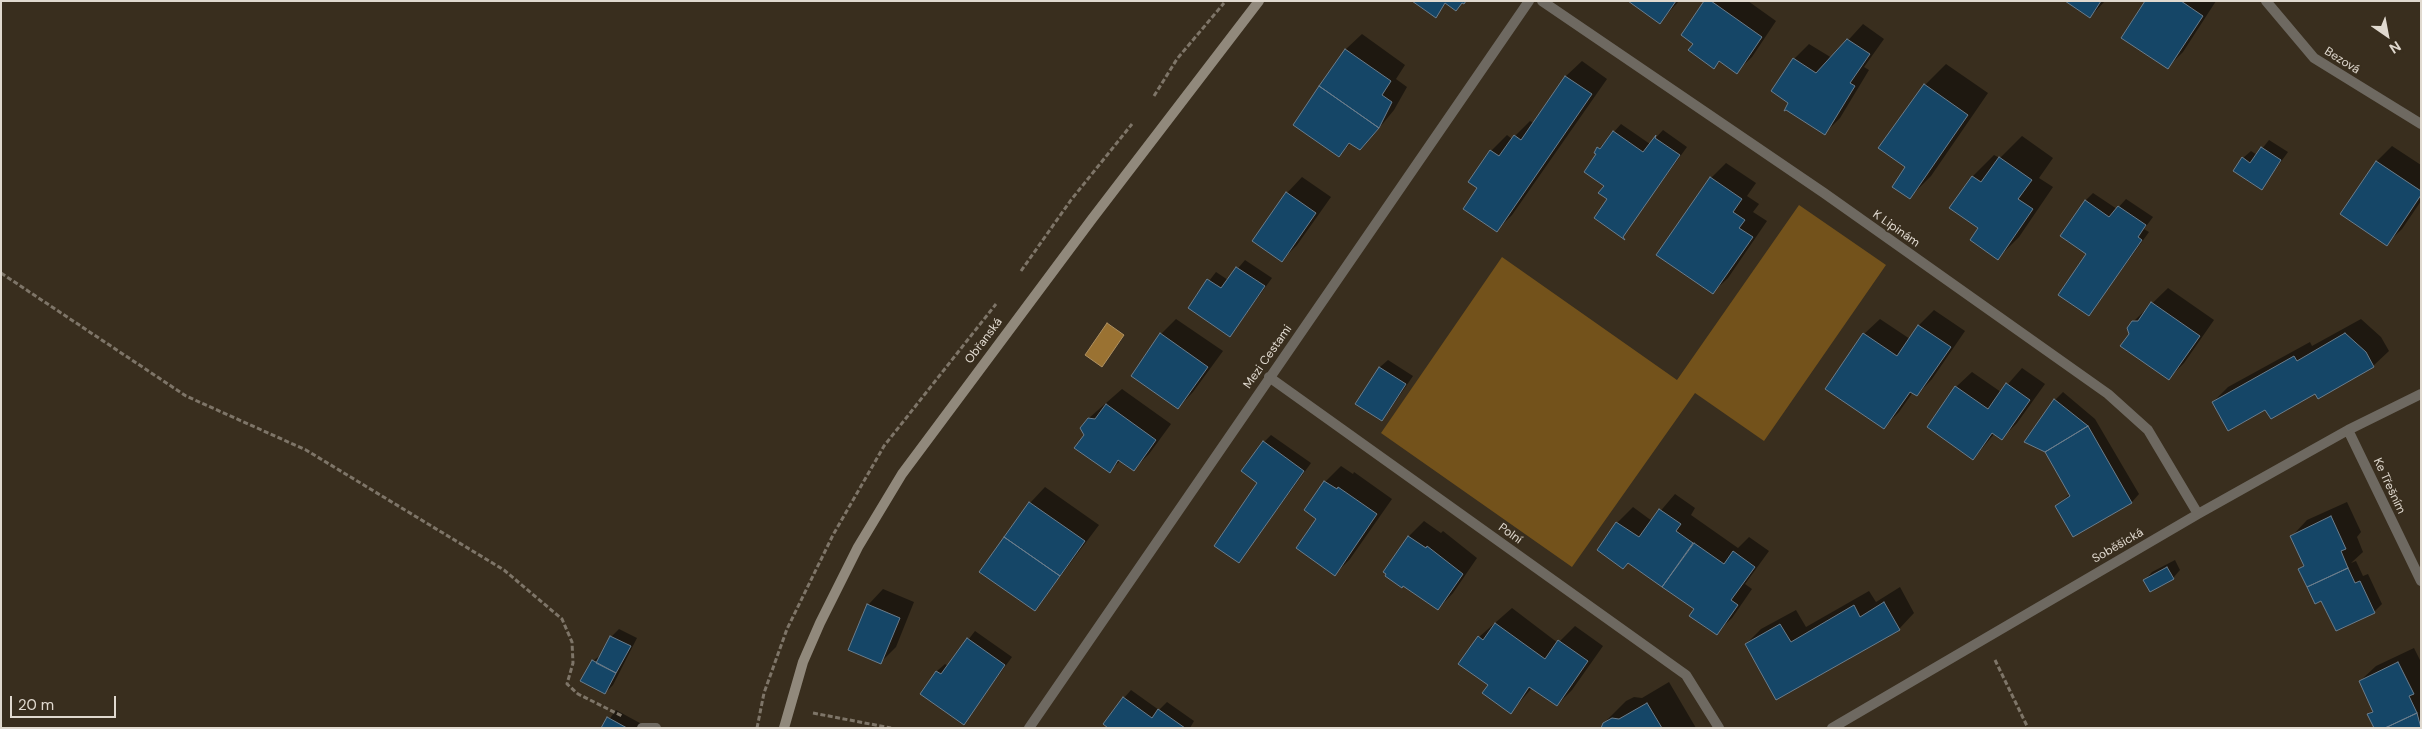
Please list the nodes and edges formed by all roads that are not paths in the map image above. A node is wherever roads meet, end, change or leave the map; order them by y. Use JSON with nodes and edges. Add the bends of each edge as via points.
{"nodes":[{"id":1,"x":1258,"y":1,"type":"edge"},
{"id":2,"x":1529,"y":1,"type":"edge"},
{"id":3,"x":1542,"y":1,"type":"edge"},
{"id":4,"x":2266,"y":1,"type":"edge"},
{"id":5,"x":2421,"y":124,"type":"edge"},
{"id":6,"x":1269,"y":377,"type":"junction"},
{"id":7,"x":2421,"y":394,"type":"edge"},
{"id":8,"x":2348,"y":430,"type":"junction"},
{"id":9,"x":2198,"y":514,"type":"junction"},
{"id":10,"x":2421,"y":581,"type":"edge"},
{"id":11,"x":643,"y":727,"type":"edge"},
{"id":12,"x":656,"y":728,"type":"edge"},
{"id":13,"x":784,"y":728,"type":"edge"},
{"id":14,"x":1029,"y":728,"type":"edge"},
{"id":15,"x":1718,"y":728,"type":"edge"},
{"id":16,"x":1832,"y":728,"type":"edge"}],
"edges":[{"from":1,"to":13,"type":"main road","name":"Obřanská","via":[[902,474],[854,555],[820,623],[803,662]]},
{"from":2,"to":6,"type":"street","name":"Mezi Cestami"},
{"from":3,"to":9,"type":"street","name":"K Lipinám","via":[[1824,193],[2108,394],[2148,430]]},
{"from":4,"to":5,"type":"street","name":"Bezová","via":[[2314,58]]},
{"from":6,"to":14,"type":"street","name":"Mezi Cestami"},
{"from":6,"to":15,"type":"street","name":"Polní","via":[[1686,675]]},
{"from":7,"to":8,"type":"street","name":"Soběšická"},
{"from":8,"to":9,"type":"street","name":"Soběšická"},
{"from":8,"to":10,"type":"street","name":"Ke Třešním"},
{"from":9,"to":16,"type":"street","name":"Soběšická"},
{"from":11,"to":12,"type":"street"}]}
